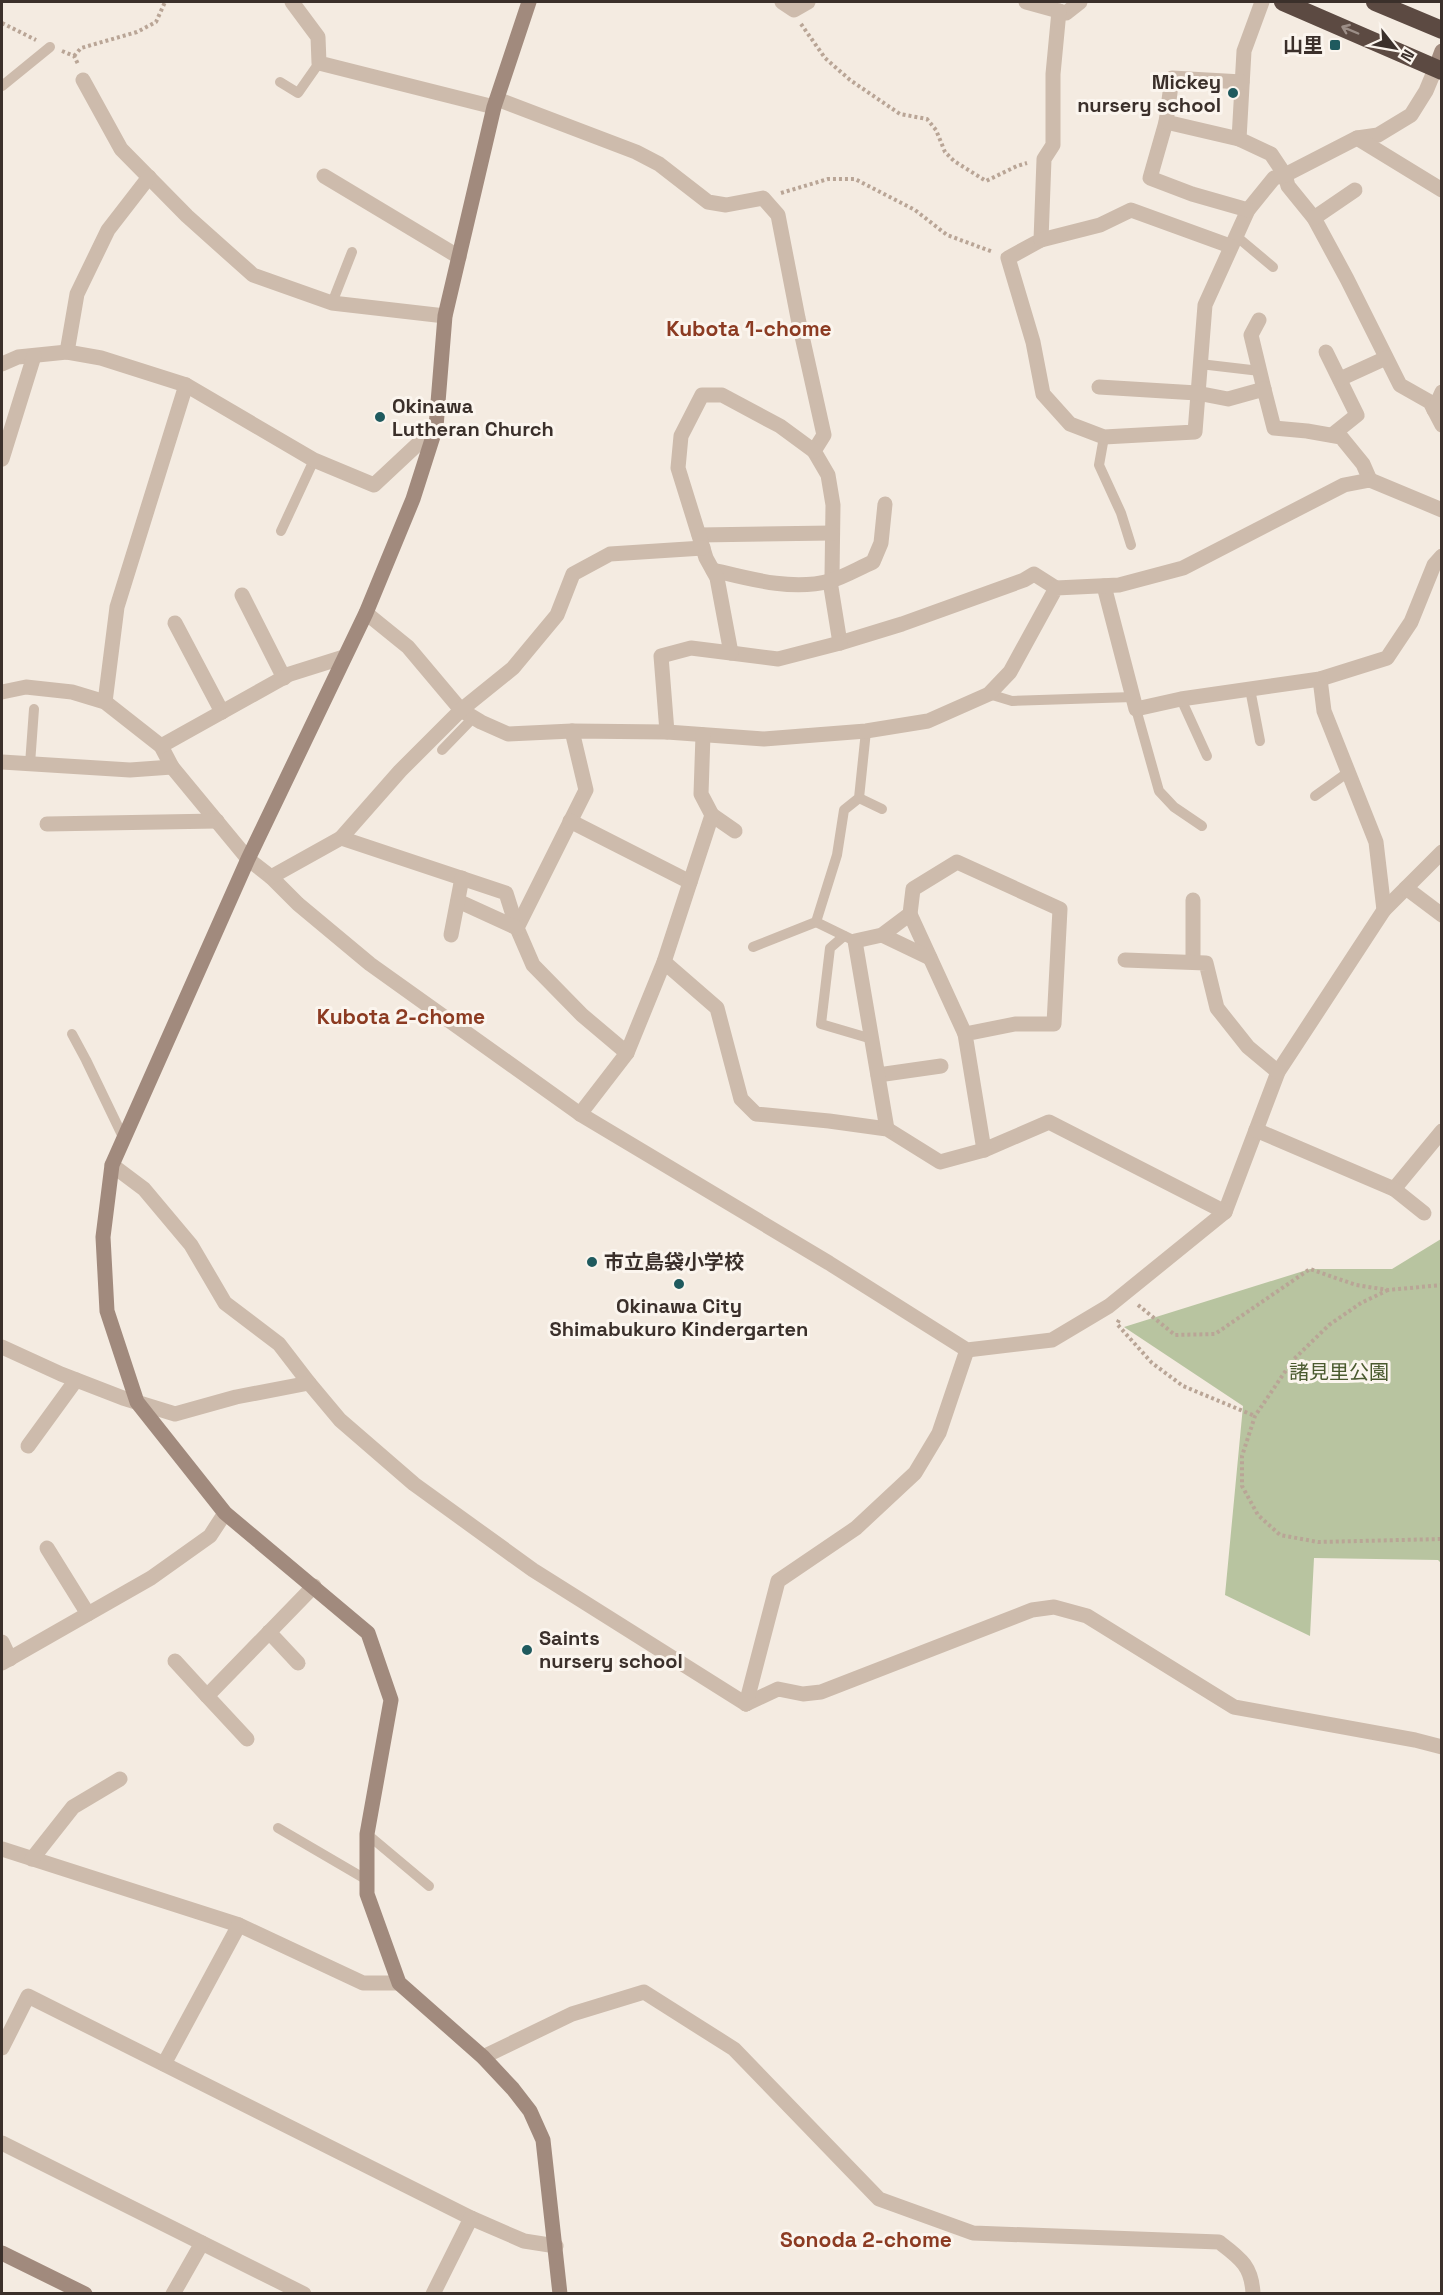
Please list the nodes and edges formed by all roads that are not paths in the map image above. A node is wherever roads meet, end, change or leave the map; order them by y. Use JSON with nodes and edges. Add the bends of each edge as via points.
{"nodes":[{"id":1,"x":292,"y":2,"type":"edge"},
{"id":2,"x":529,"y":2,"type":"edge"},
{"id":3,"x":808,"y":2,"type":"edge"},
{"id":4,"x":1026,"y":2,"type":"edge"},
{"id":5,"x":1080,"y":2,"type":"edge"},
{"id":6,"x":1262,"y":2,"type":"edge"},
{"id":7,"x":1283,"y":2,"type":"edge"},
{"id":8,"x":1375,"y":2,"type":"edge"},
{"id":9,"x":788,"y":6,"type":"edge"},
{"id":10,"x":1059,"y":11,"type":"junction"},
{"id":11,"x":1442,"y":30,"type":"edge"},
{"id":12,"x":50,"y":47,"type":"dead end"},
{"id":13,"x":319,"y":63,"type":"junction"},
{"id":14,"x":1440,"y":63,"type":"edge"},
{"id":15,"x":83,"y":80,"type":"dead end"},
{"id":16,"x":280,"y":82,"type":"dead end"},
{"id":17,"x":1242,"y":82,"type":"junction"},
{"id":18,"x":2,"y":86,"type":"edge"},
{"id":19,"x":495,"y":103,"type":"junction"},
{"id":20,"x":1166,"y":122,"type":"junction"},
{"id":21,"x":1357,"y":138,"type":"junction"},
{"id":22,"x":1239,"y":139,"type":"junction"},
{"id":23,"x":1285,"y":175,"type":"junction"},
{"id":24,"x":324,"y":176,"type":"dead end"},
{"id":25,"x":149,"y":177,"type":"junction"},
{"id":26,"x":1355,"y":190,"type":"dead end"},
{"id":27,"x":1442,"y":190,"type":"edge"},
{"id":28,"x":1248,"y":210,"type":"junction"},
{"id":29,"x":1314,"y":218,"type":"junction"},
{"id":30,"x":1041,"y":240,"type":"junction"},
{"id":31,"x":1233,"y":241,"type":"junction"},
{"id":32,"x":352,"y":252,"type":"dead end"},
{"id":33,"x":459,"y":257,"type":"junction"},
{"id":34,"x":1273,"y":267,"type":"dead end"},
{"id":35,"x":332,"y":303,"type":"junction"},
{"id":36,"x":445,"y":316,"type":"junction"},
{"id":37,"x":1259,"y":320,"type":"dead end"},
{"id":38,"x":67,"y":352,"type":"junction"},
{"id":39,"x":1326,"y":352,"type":"dead end"},
{"id":40,"x":34,"y":356,"type":"junction"},
{"id":41,"x":1386,"y":358,"type":"junction"},
{"id":42,"x":2,"y":364,"type":"edge"},
{"id":43,"x":1200,"y":364,"type":"junction"},
{"id":44,"x":1260,"y":371,"type":"junction"},
{"id":45,"x":1340,"y":379,"type":"junction"},
{"id":46,"x":186,"y":386,"type":"junction"},
{"id":47,"x":1099,"y":387,"type":"dead end"},
{"id":48,"x":1264,"y":389,"type":"junction"},
{"id":49,"x":1442,"y":392,"type":"edge"},
{"id":50,"x":1197,"y":393,"type":"junction"},
{"id":51,"x":1434,"y":410,"type":"junction"},
{"id":52,"x":1442,"y":425,"type":"edge"},
{"id":53,"x":436,"y":428,"type":"junction"},
{"id":54,"x":1332,"y":435,"type":"junction"},
{"id":55,"x":1104,"y":436,"type":"junction"},
{"id":56,"x":814,"y":451,"type":"junction"},
{"id":57,"x":2,"y":459,"type":"edge"},
{"id":58,"x":314,"y":460,"type":"junction"},
{"id":59,"x":1370,"y":480,"type":"junction"},
{"id":60,"x":885,"y":504,"type":"dead end"},
{"id":61,"x":1442,"y":510,"type":"edge"},
{"id":62,"x":281,"y":531,"type":"dead end"},
{"id":63,"x":832,"y":533,"type":"junction"},
{"id":64,"x":701,"y":542,"type":"junction"},
{"id":65,"x":1131,"y":545,"type":"dead end"},
{"id":66,"x":1442,"y":556,"type":"edge"},
{"id":67,"x":713,"y":570,"type":"junction"},
{"id":68,"x":830,"y":581,"type":"junction"},
{"id":69,"x":1104,"y":586,"type":"junction"},
{"id":70,"x":1056,"y":588,"type":"junction"},
{"id":71,"x":242,"y":595,"type":"dead end"},
{"id":72,"x":366,"y":613,"type":"junction"},
{"id":73,"x":175,"y":623,"type":"dead end"},
{"id":74,"x":840,"y":643,"type":"junction"},
{"id":75,"x":730,"y":653,"type":"junction"},
{"id":76,"x":344,"y":657,"type":"junction"},
{"id":77,"x":284,"y":678,"type":"junction"},
{"id":78,"x":1320,"y":680,"type":"junction"},
{"id":79,"x":1250,"y":689,"type":"junction"},
{"id":80,"x":2,"y":692,"type":"edge"},
{"id":81,"x":989,"y":694,"type":"junction"},
{"id":82,"x":1181,"y":699,"type":"junction"},
{"id":83,"x":105,"y":702,"type":"junction"},
{"id":84,"x":1135,"y":703,"type":"junction"},
{"id":85,"x":34,"y":709,"type":"dead end"},
{"id":86,"x":222,"y":712,"type":"junction"},
{"id":87,"x":467,"y":714,"type":"junction"},
{"id":88,"x":572,"y":731,"type":"junction"},
{"id":89,"x":866,"y":731,"type":"junction"},
{"id":90,"x":667,"y":732,"type":"junction"},
{"id":91,"x":703,"y":735,"type":"junction"},
{"id":92,"x":1260,"y":741,"type":"dead end"},
{"id":93,"x":161,"y":746,"type":"junction"},
{"id":94,"x":442,"y":750,"type":"dead end"},
{"id":95,"x":1207,"y":756,"type":"dead end"},
{"id":96,"x":2,"y":762,"type":"edge"},
{"id":97,"x":30,"y":764,"type":"junction"},
{"id":98,"x":172,"y":767,"type":"junction"},
{"id":99,"x":1347,"y":773,"type":"junction"},
{"id":100,"x":1315,"y":796,"type":"dead end"},
{"id":101,"x":859,"y":798,"type":"junction"},
{"id":102,"x":882,"y":809,"type":"dead end"},
{"id":103,"x":712,"y":815,"type":"junction"},
{"id":104,"x":217,"y":821,"type":"junction"},
{"id":105,"x":570,"y":821,"type":"junction"},
{"id":106,"x":47,"y":824,"type":"dead end"},
{"id":107,"x":1202,"y":826,"type":"dead end"},
{"id":108,"x":735,"y":831,"type":"dead end"},
{"id":109,"x":341,"y":838,"type":"junction"},
{"id":110,"x":1442,"y":852,"type":"edge"},
{"id":111,"x":248,"y":859,"type":"junction"},
{"id":112,"x":270,"y":877,"type":"junction"},
{"id":113,"x":462,"y":878,"type":"junction"},
{"id":114,"x":690,"y":882,"type":"junction"},
{"id":115,"x":1406,"y":888,"type":"junction"},
{"id":116,"x":1193,"y":900,"type":"dead end"},
{"id":117,"x":458,"y":901,"type":"junction"},
{"id":118,"x":1384,"y":910,"type":"junction"},
{"id":119,"x":910,"y":914,"type":"junction"},
{"id":120,"x":1442,"y":915,"type":"edge"},
{"id":121,"x":816,"y":922,"type":"junction"},
{"id":122,"x":517,"y":928,"type":"junction"},
{"id":123,"x":451,"y":935,"type":"dead end"},
{"id":124,"x":882,"y":935,"type":"junction"},
{"id":125,"x":849,"y":938,"type":"junction"},
{"id":126,"x":753,"y":947,"type":"dead end"},
{"id":127,"x":930,"y":958,"type":"junction"},
{"id":128,"x":1125,"y":960,"type":"dead end"},
{"id":129,"x":664,"y":962,"type":"junction"},
{"id":130,"x":1193,"y":962,"type":"junction"},
{"id":131,"x":72,"y":1034,"type":"dead end"},
{"id":132,"x":965,"y":1034,"type":"junction"},
{"id":133,"x":872,"y":1039,"type":"junction"},
{"id":134,"x":627,"y":1053,"type":"junction"},
{"id":135,"x":941,"y":1066,"type":"dead end"},
{"id":136,"x":1278,"y":1072,"type":"junction"},
{"id":137,"x":878,"y":1075,"type":"junction"},
{"id":138,"x":580,"y":1114,"type":"junction"},
{"id":139,"x":887,"y":1129,"type":"junction"},
{"id":140,"x":1256,"y":1130,"type":"junction"},
{"id":141,"x":1442,"y":1131,"type":"edge"},
{"id":142,"x":124,"y":1139,"type":"junction"},
{"id":143,"x":984,"y":1150,"type":"junction"},
{"id":144,"x":112,"y":1165,"type":"junction"},
{"id":145,"x":1395,"y":1189,"type":"junction"},
{"id":146,"x":1225,"y":1212,"type":"junction"},
{"id":147,"x":1424,"y":1213,"type":"dead end"},
{"id":148,"x":2,"y":1347,"type":"edge"},
{"id":149,"x":968,"y":1350,"type":"junction"},
{"id":150,"x":76,"y":1380,"type":"junction"},
{"id":151,"x":309,"y":1383,"type":"junction"},
{"id":152,"x":137,"y":1402,"type":"junction"},
{"id":153,"x":28,"y":1446,"type":"dead end"},
{"id":154,"x":225,"y":1513,"type":"junction"},
{"id":155,"x":47,"y":1548,"type":"dead end"},
{"id":156,"x":314,"y":1586,"type":"junction"},
{"id":157,"x":88,"y":1614,"type":"junction"},
{"id":158,"x":269,"y":1632,"type":"junction"},
{"id":159,"x":2,"y":1642,"type":"edge"},
{"id":160,"x":6,"y":1661,"type":"edge"},
{"id":161,"x":175,"y":1661,"type":"dead end"},
{"id":162,"x":298,"y":1663,"type":"dead end"},
{"id":163,"x":207,"y":1696,"type":"junction"},
{"id":164,"x":746,"y":1704,"type":"junction"},
{"id":165,"x":247,"y":1739,"type":"dead end"},
{"id":166,"x":1442,"y":1747,"type":"edge"},
{"id":167,"x":120,"y":1779,"type":"dead end"},
{"id":168,"x":278,"y":1828,"type":"dead end"},
{"id":169,"x":367,"y":1834,"type":"junction"},
{"id":170,"x":2,"y":1849,"type":"edge"},
{"id":171,"x":32,"y":1859,"type":"junction"},
{"id":172,"x":367,"y":1880,"type":"junction"},
{"id":173,"x":429,"y":1886,"type":"dead end"},
{"id":174,"x":239,"y":1925,"type":"junction"},
{"id":175,"x":399,"y":1983,"type":"junction"},
{"id":176,"x":2,"y":2048,"type":"edge"},
{"id":177,"x":483,"y":2057,"type":"junction"},
{"id":178,"x":164,"y":2064,"type":"junction"},
{"id":179,"x":2,"y":2143,"type":"edge"},
{"id":180,"x":471,"y":2218,"type":"junction"},
{"id":181,"x":202,"y":2243,"type":"junction"},
{"id":182,"x":556,"y":2246,"type":"junction"},
{"id":183,"x":2,"y":2253,"type":"edge"},
{"id":184,"x":85,"y":2294,"type":"edge"},
{"id":185,"x":173,"y":2294,"type":"edge"},
{"id":186,"x":304,"y":2294,"type":"edge"},
{"id":187,"x":433,"y":2294,"type":"edge"},
{"id":188,"x":560,"y":2294,"type":"edge"},
{"id":189,"x":1253,"y":2294,"type":"edge"}],
"edges":[{"from":1,"to":13,"type":"street","via":[[318,37]]},
{"from":2,"to":19,"type":"street"},
{"from":3,"to":9,"type":"street"},
{"from":4,"to":10,"type":"street"},
{"from":5,"to":10,"type":"street","via":[[1066,13]]},
{"from":6,"to":17,"type":"street","via":[[1244,51]]},
{"from":14,"to":7,"type":"highway","one_way":true},
{"from":8,"to":11,"type":"highway"},
{"from":10,"to":30,"type":"street","via":[[1053,74],[1053,145],[1044,159]]},
{"from":12,"to":18,"type":"lane"},
{"from":13,"to":16,"type":"lane","via":[[298,93]]},
{"from":13,"to":19,"type":"street"},
{"from":14,"to":21,"type":"street","via":[[1411,115],[1378,135]]},
{"from":15,"to":25,"type":"street","via":[[122,148]]},
{"from":17,"to":20,"type":"street","via":[[1172,78]]},
{"from":17,"to":22,"type":"street"},
{"from":19,"to":33,"type":"street"},
{"from":19,"to":56,"type":"street","via":[[636,152],[708,202],[726,206],[763,198],[778,215],[824,435]]},
{"from":20,"to":22,"type":"street"},
{"from":20,"to":28,"type":"street","via":[[1150,178]]},
{"from":21,"to":23,"type":"street"},
{"from":21,"to":27,"type":"street"},
{"from":22,"to":23,"type":"street","via":[[1271,154]]},
{"from":23,"to":28,"type":"street","via":[[1274,178]]},
{"from":23,"to":29,"type":"street","via":[[1288,186]]},
{"from":24,"to":33,"type":"street"},
{"from":25,"to":35,"type":"street","via":[[254,275]]},
{"from":25,"to":38,"type":"street","via":[[108,230],[77,294]]},
{"from":26,"to":29,"type":"street"},
{"from":28,"to":31,"type":"street"},
{"from":29,"to":41,"type":"street"},
{"from":30,"to":31,"type":"street","via":[[1100,225],[1131,210]]},
{"from":30,"to":55,"type":"street","via":[[1008,258],[1034,342],[1043,394],[1070,424]]},
{"from":31,"to":34,"type":"lane"},
{"from":31,"to":43,"type":"street","via":[[1205,305]]},
{"from":32,"to":35,"type":"lane"},
{"from":33,"to":36,"type":"street"},
{"from":35,"to":36,"type":"street"},
{"from":36,"to":53,"type":"street"},
{"from":37,"to":44,"type":"street","via":[[1251,335]]},
{"from":38,"to":40,"type":"street"},
{"from":38,"to":46,"type":"street","via":[[101,358]]},
{"from":39,"to":45,"type":"street"},
{"from":40,"to":42,"type":"street"},
{"from":40,"to":57,"type":"street"},
{"from":41,"to":45,"type":"street"},
{"from":41,"to":51,"type":"street","via":[[1400,386],[1430,402]]},
{"from":43,"to":44,"type":"lane"},
{"from":43,"to":50,"type":"street"},
{"from":44,"to":48,"type":"street"},
{"from":45,"to":54,"type":"street","via":[[1357,415]]},
{"from":46,"to":58,"type":"street"},
{"from":46,"to":83,"type":"street","via":[[117,607]]},
{"from":47,"to":50,"type":"street"},
{"from":48,"to":50,"type":"street","via":[[1228,399]]},
{"from":48,"to":54,"type":"street","via":[[1274,428]]},
{"from":49,"to":51,"type":"street"},
{"from":50,"to":55,"type":"street","via":[[1195,432]]},
{"from":51,"to":52,"type":"street"},
{"from":53,"to":58,"type":"street","via":[[374,485]]},
{"from":53,"to":72,"type":"street","via":[[413,499]]},
{"from":54,"to":59,"type":"street","via":[[1341,437],[1363,464]]},
{"from":55,"to":65,"type":"lane","via":[[1099,465],[1122,513]]},
{"from":56,"to":63,"type":"street","via":[[828,475]]},
{"from":56,"to":64,"type":"street","via":[[780,426],[722,395],[702,395],[681,436],[678,468]]},
{"from":58,"to":62,"type":"lane"},
{"from":59,"to":61,"type":"street"},
{"from":59,"to":69,"type":"street","via":[[1344,486],[1183,568]]},
{"from":60,"to":68,"type":"street","via":[[881,543],[873,562]]},
{"from":63,"to":64,"type":"street"},
{"from":63,"to":68,"type":"street"},
{"from":64,"to":67,"type":"street"},
{"from":64,"to":87,"type":"street","via":[[610,554],[573,574],[558,615]]},
{"from":66,"to":78,"type":"street","via":[[1411,622],[1387,658]]},
{"from":67,"to":68,"type":"street","via":[[759,581]]},
{"from":67,"to":75,"type":"street"},
{"from":68,"to":74,"type":"street"},
{"from":69,"to":70,"type":"street"},
{"from":69,"to":84,"type":"street"},
{"from":70,"to":74,"type":"street","via":[[1034,574]]},
{"from":70,"to":81,"type":"street","via":[[1010,672]]},
{"from":71,"to":77,"type":"street"},
{"from":72,"to":76,"type":"street"},
{"from":72,"to":87,"type":"street","via":[[408,647]]},
{"from":73,"to":86,"type":"street"},
{"from":74,"to":75,"type":"street","via":[[778,659]]},
{"from":75,"to":90,"type":"street","via":[[691,648],[661,656]]},
{"from":76,"to":77,"type":"street"},
{"from":76,"to":111,"type":"street"},
{"from":77,"to":86,"type":"street"},
{"from":78,"to":79,"type":"street"},
{"from":78,"to":99,"type":"street","via":[[1324,711]]},
{"from":79,"to":82,"type":"street"},
{"from":79,"to":92,"type":"lane"},
{"from":80,"to":83,"type":"street","via":[[26,687],[72,692]]},
{"from":81,"to":84,"type":"lane","via":[[1012,701]]},
{"from":81,"to":89,"type":"street","via":[[928,721]]},
{"from":82,"to":84,"type":"street"},
{"from":82,"to":95,"type":"lane"},
{"from":83,"to":93,"type":"street"},
{"from":84,"to":107,"type":"lane","via":[[1159,791]]},
{"from":85,"to":97,"type":"lane"},
{"from":86,"to":93,"type":"street"},
{"from":87,"to":88,"type":"street","via":[[508,734]]},
{"from":87,"to":94,"type":"lane"},
{"from":87,"to":109,"type":"street","via":[[400,771]]},
{"from":88,"to":90,"type":"street"},
{"from":88,"to":105,"type":"street","via":[[586,790]]},
{"from":89,"to":91,"type":"street","via":[[765,739]]},
{"from":89,"to":101,"type":"lane"},
{"from":90,"to":91,"type":"street"},
{"from":91,"to":103,"type":"street","via":[[701,794]]},
{"from":93,"to":98,"type":"street"},
{"from":96,"to":97,"type":"street"},
{"from":97,"to":98,"type":"street","via":[[130,770]]},
{"from":98,"to":104,"type":"street"},
{"from":99,"to":100,"type":"lane"},
{"from":99,"to":118,"type":"street","via":[[1376,842]]},
{"from":101,"to":102,"type":"lane"},
{"from":101,"to":121,"type":"lane","via":[[844,810],[837,855]]},
{"from":103,"to":108,"type":"street"},
{"from":103,"to":114,"type":"street"},
{"from":104,"to":106,"type":"street"},
{"from":104,"to":111,"type":"street"},
{"from":105,"to":114,"type":"street"},
{"from":105,"to":122,"type":"street"},
{"from":109,"to":112,"type":"street"},
{"from":109,"to":113,"type":"street"},
{"from":110,"to":115,"type":"street"},
{"from":111,"to":112,"type":"street"},
{"from":111,"to":142,"type":"street"},
{"from":112,"to":138,"type":"street","via":[[370,964]]},
{"from":113,"to":117,"type":"street"},
{"from":113,"to":122,"type":"street","via":[[506,892]]},
{"from":114,"to":129,"type":"street"},
{"from":115,"to":118,"type":"street"},
{"from":115,"to":120,"type":"street"},
{"from":116,"to":130,"type":"street"},
{"from":117,"to":122,"type":"street"},
{"from":117,"to":123,"type":"street"},
{"from":118,"to":136,"type":"street"},
{"from":119,"to":124,"type":"street"},
{"from":119,"to":127,"type":"street"},
{"from":119,"to":132,"type":"street","via":[[913,889],[957,862],[1060,909],[1054,1024],[1016,1024]]},
{"from":121,"to":125,"type":"lane"},
{"from":121,"to":126,"type":"lane"},
{"from":122,"to":134,"type":"street","via":[[533,965],[582,1015]]},
{"from":124,"to":125,"type":"street"},
{"from":124,"to":127,"type":"street"},
{"from":125,"to":133,"type":"street"},
{"from":125,"to":133,"type":"lane","via":[[830,948],[821,1024]]},
{"from":127,"to":132,"type":"street"},
{"from":128,"to":130,"type":"street"},
{"from":129,"to":134,"type":"street"},
{"from":129,"to":139,"type":"street","via":[[717,1008],[741,1099],[756,1114]]},
{"from":130,"to":136,"type":"street","via":[[1206,963],[1217,1008],[1248,1047]]},
{"from":131,"to":142,"type":"lane"},
{"from":132,"to":143,"type":"street"},
{"from":133,"to":137,"type":"street"},
{"from":134,"to":138,"type":"street"},
{"from":135,"to":137,"type":"street"},
{"from":136,"to":140,"type":"street"},
{"from":137,"to":139,"type":"street"},
{"from":138,"to":149,"type":"street"},
{"from":139,"to":143,"type":"street","via":[[940,1162]]},
{"from":140,"to":145,"type":"street"},
{"from":140,"to":146,"type":"street"},
{"from":141,"to":145,"type":"street"},
{"from":142,"to":144,"type":"street"},
{"from":143,"to":146,"type":"street","via":[[1049,1122]]},
{"from":144,"to":151,"type":"street","via":[[144,1189],[191,1245],[225,1304],[279,1344]]},
{"from":144,"to":152,"type":"street","via":[[103,1237],[107,1311]]},
{"from":145,"to":147,"type":"street"},
{"from":146,"to":149,"type":"street","via":[[1128,1297],[1052,1340]]},
{"from":148,"to":150,"type":"street"},
{"from":149,"to":164,"type":"street","via":[[939,1433],[915,1473],[856,1528],[778,1581]]},
{"from":150,"to":152,"type":"street"},
{"from":150,"to":153,"type":"street"},
{"from":151,"to":152,"type":"street","via":[[175,1414]]},
{"from":151,"to":164,"type":"street","via":[[340,1420],[414,1484],[533,1570]]},
{"from":152,"to":154,"type":"street"},
{"from":154,"to":156,"type":"street"},
{"from":154,"to":157,"type":"street","via":[[210,1536],[151,1578]]},
{"from":155,"to":157,"type":"street"},
{"from":156,"to":158,"type":"street"},
{"from":156,"to":169,"type":"street","via":[[368,1633],[391,1700]]},
{"from":157,"to":160,"type":"street"},
{"from":158,"to":162,"type":"street"},
{"from":158,"to":163,"type":"street"},
{"from":159,"to":160,"type":"street"},
{"from":161,"to":163,"type":"street"},
{"from":163,"to":165,"type":"street"},
{"from":164,"to":166,"type":"street","via":[[778,1689],[803,1694],[821,1692],[1032,1610],[1054,1607],[1087,1616],[1234,1707]]},
{"from":167,"to":171,"type":"street","via":[[73,1807]]},
{"from":168,"to":172,"type":"lane"},
{"from":169,"to":172,"type":"street"},
{"from":169,"to":173,"type":"lane"},
{"from":170,"to":171,"type":"street"},
{"from":171,"to":174,"type":"street"},
{"from":172,"to":175,"type":"street","via":[[367,1894]]},
{"from":174,"to":175,"type":"street","via":[[363,1983]]},
{"from":174,"to":178,"type":"street"},
{"from":175,"to":177,"type":"street"},
{"from":176,"to":178,"type":"street","via":[[28,1996]]},
{"from":177,"to":182,"type":"street","via":[[530,2111],[543,2140]]},
{"from":177,"to":189,"type":"street","via":[[572,2014],[644,1992],[734,2049],[879,2199],[973,2233],[1220,2242],[1253,2277]]},
{"from":178,"to":180,"type":"street"},
{"from":179,"to":181,"type":"street"},
{"from":180,"to":182,"type":"street","via":[[525,2241]]},
{"from":180,"to":187,"type":"street"},
{"from":181,"to":185,"type":"street"},
{"from":181,"to":186,"type":"street"},
{"from":182,"to":188,"type":"street"},
{"from":183,"to":184,"type":"street"}]}
